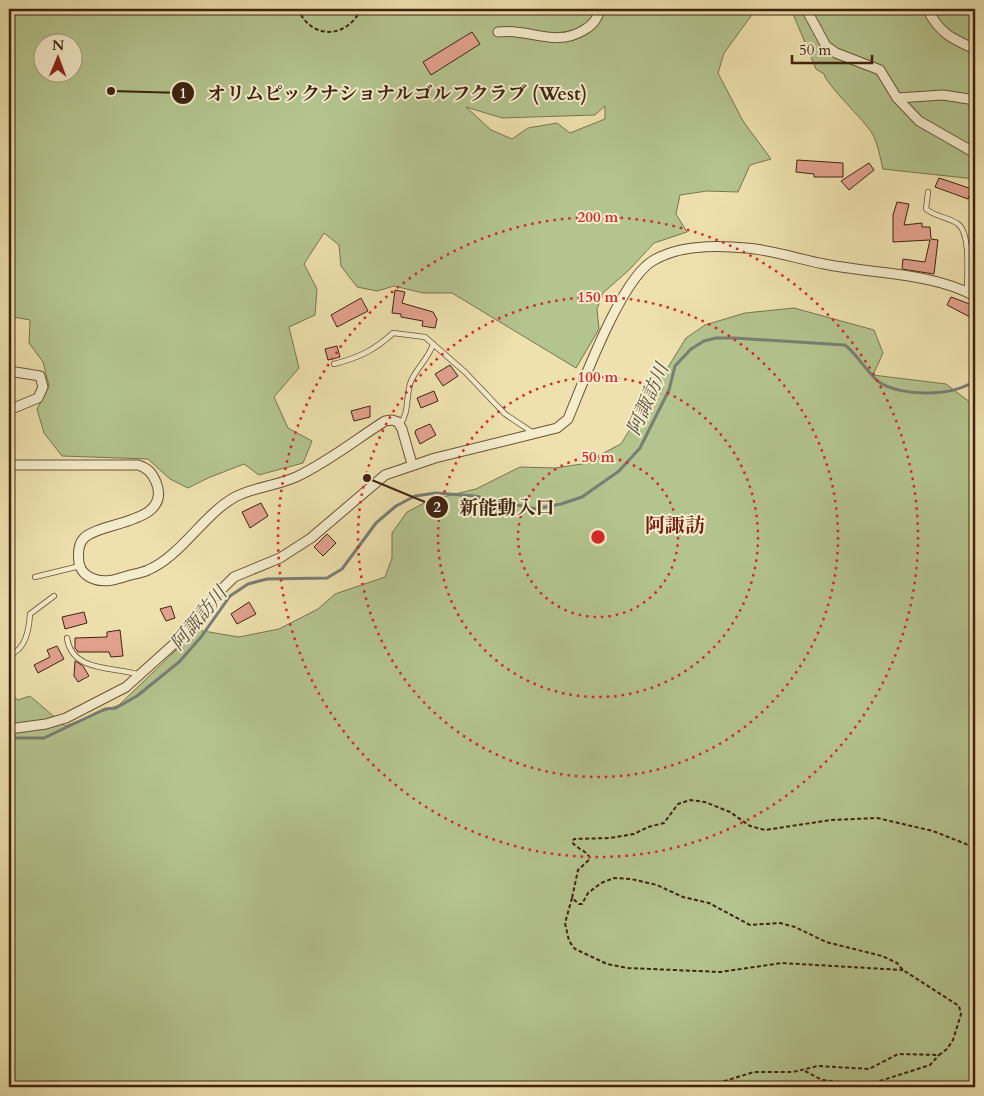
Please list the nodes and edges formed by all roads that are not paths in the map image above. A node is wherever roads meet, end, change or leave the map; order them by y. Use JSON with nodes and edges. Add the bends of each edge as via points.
{"nodes":[{"id":1,"x":600,"y":9,"type":"edge"},
{"id":2,"x":806,"y":9,"type":"edge"},
{"id":3,"x":927,"y":9,"type":"edge"},
{"id":4,"x":498,"y":32,"type":"dead end"},
{"id":5,"x":975,"y":49,"type":"edge"},
{"id":6,"x":897,"y":98,"type":"junction"},
{"id":7,"x":975,"y":100,"type":"edge"},
{"id":8,"x":975,"y":153,"type":"edge"},
{"id":9,"x":928,"y":192,"type":"dead end"},
{"id":10,"x":971,"y":293,"type":"edge"},
{"id":11,"x":433,"y":344,"type":"junction"},
{"id":12,"x":334,"y":364,"type":"dead end"},
{"id":13,"x":9,"y":371,"type":"edge"},
{"id":14,"x":9,"y":410,"type":"edge"},
{"id":15,"x":400,"y":425,"type":"junction"},
{"id":16,"x":536,"y":434,"type":"junction"},
{"id":17,"x":412,"y":464,"type":"junction"},
{"id":18,"x":9,"y":465,"type":"edge"},
{"id":19,"x":80,"y":566,"type":"junction"},
{"id":20,"x":35,"y":577,"type":"dead end"},
{"id":21,"x":54,"y":596,"type":"dead end"},
{"id":22,"x":67,"y":638,"type":"dead end"},
{"id":23,"x":9,"y":655,"type":"edge"},
{"id":24,"x":140,"y":675,"type":"junction"},
{"id":25,"x":9,"y":729,"type":"edge"}],
"edges":[{"from":1,"to":4,"type":"street","via":[[596,20],[589,26],[565,38],[552,39],[511,30]]},
{"from":2,"to":6,"type":"street","via":[[826,46],[880,70]]},
{"from":3,"to":5,"type":"street","via":[[942,32]]},
{"from":6,"to":7,"type":"street","via":[[943,95]]},
{"from":6,"to":8,"type":"street","via":[[919,120]]},
{"from":9,"to":10,"type":"lane","via":[[926,209],[958,224],[964,231]]},
{"from":10,"to":16,"type":"street","via":[[945,284],[747,248],[702,248],[673,253],[652,261],[634,279],[612,319],[568,419],[556,428]]},
{"from":11,"to":12,"type":"lane","via":[[416,334],[393,333],[380,346],[357,358]]},
{"from":11,"to":15,"type":"lane","via":[[410,383],[406,416]]},
{"from":11,"to":16,"type":"lane","via":[[505,414]]},
{"from":13,"to":14,"type":"street","via":[[40,376],[42,387],[38,398]]},
{"from":15,"to":17,"type":"street"},
{"from":15,"to":19,"type":"street","via":[[392,420],[385,421],[346,449],[294,478],[235,497],[149,570],[103,582],[84,574]]},
{"from":16,"to":17,"type":"street"},
{"from":17,"to":24,"type":"street","via":[[385,475],[311,538],[280,558],[234,577],[185,634]]},
{"from":18,"to":19,"type":"street","via":[[138,465],[151,473],[158,486],[158,495],[150,510],[134,520],[93,532],[84,538],[79,546]]},
{"from":19,"to":20,"type":"lane"},
{"from":21,"to":23,"type":"lane","via":[[30,614],[25,640]]},
{"from":22,"to":24,"type":"lane","via":[[75,656],[91,667]]},
{"from":24,"to":25,"type":"street","via":[[107,698],[66,718]]}]}
